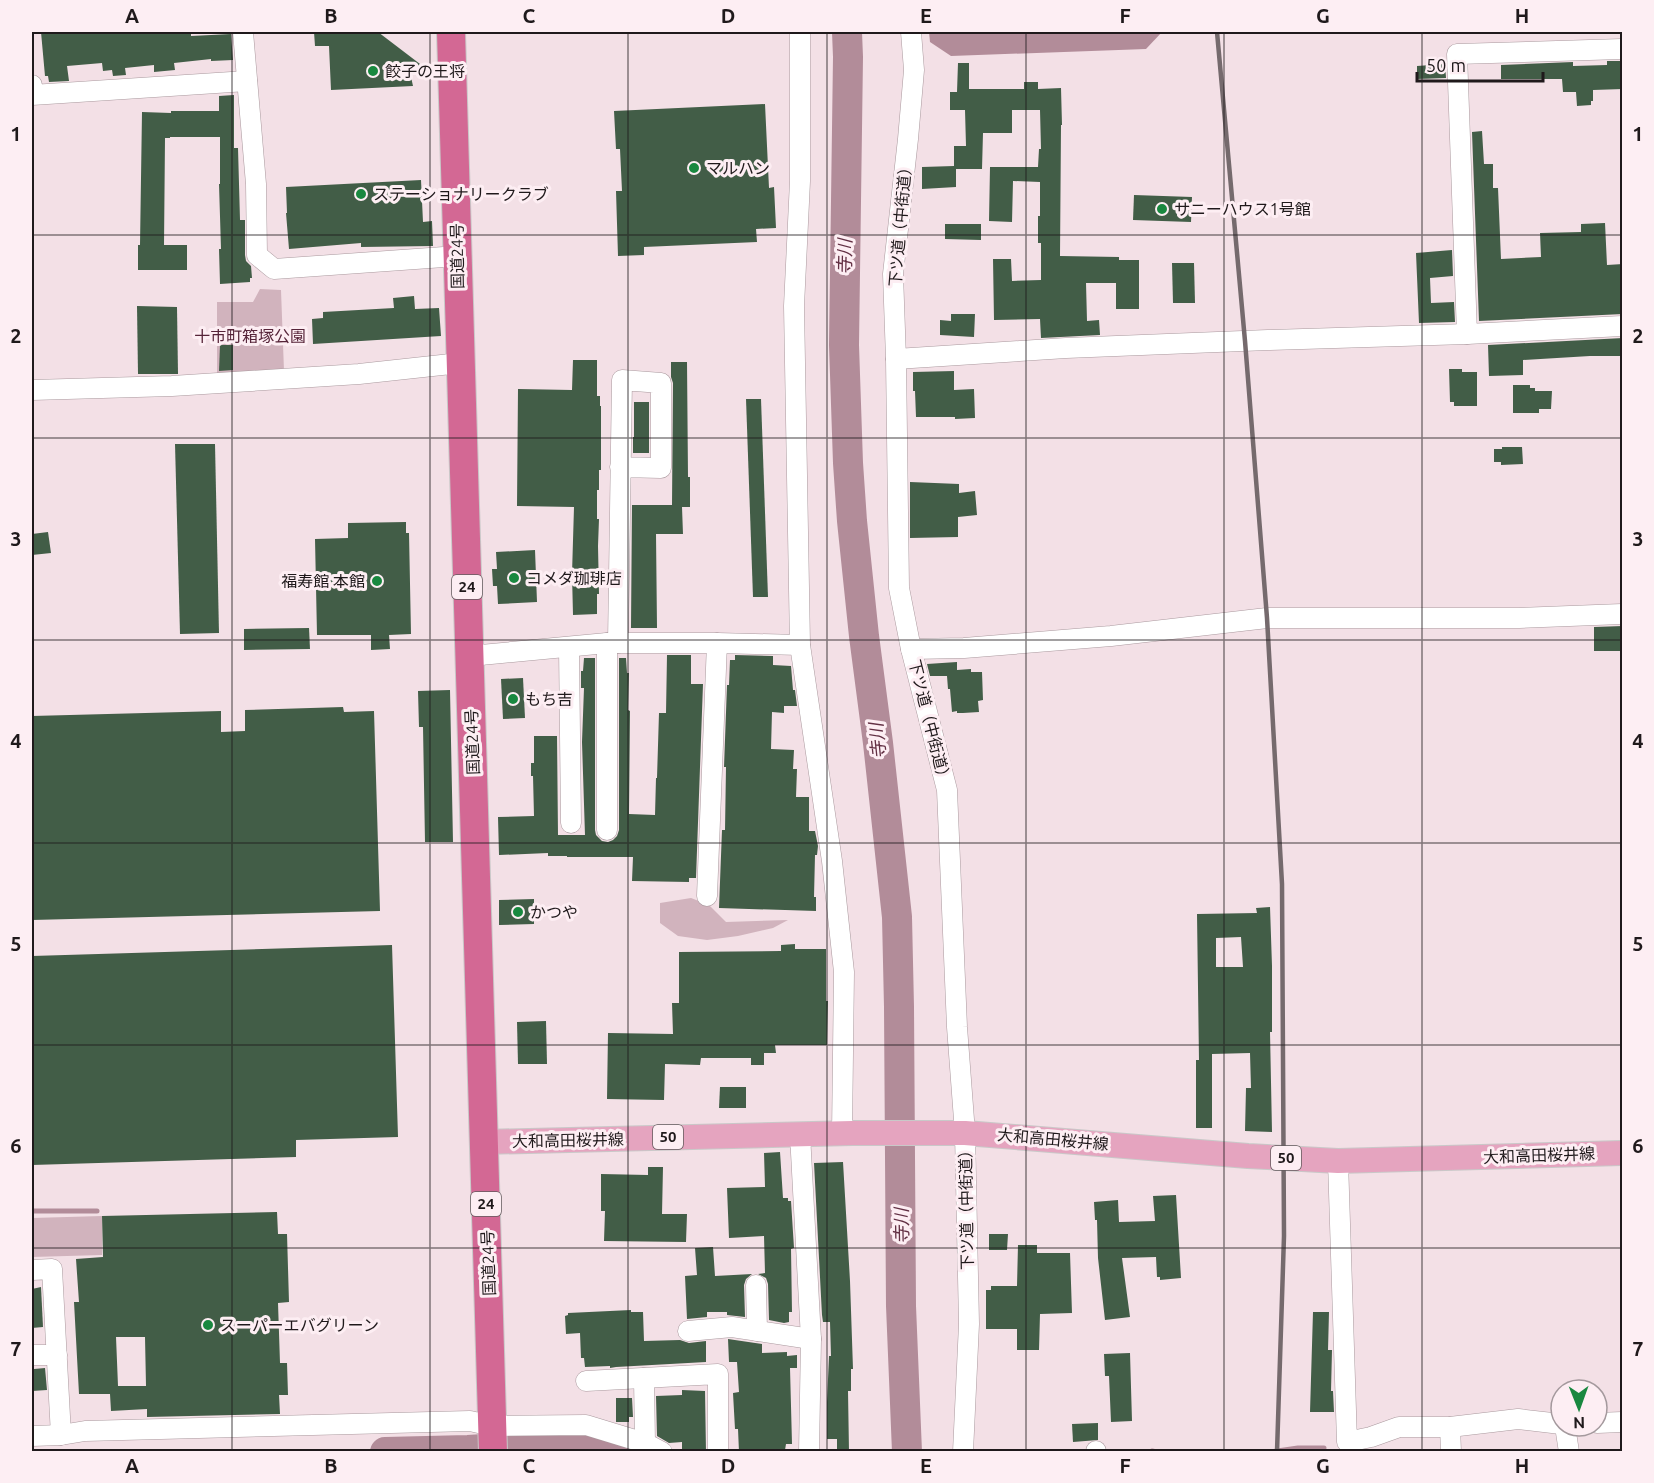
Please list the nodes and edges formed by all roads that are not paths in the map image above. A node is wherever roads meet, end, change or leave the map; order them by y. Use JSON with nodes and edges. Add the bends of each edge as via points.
{"nodes":[{"id":1,"x":243,"y":32,"type":"edge"},
{"id":2,"x":451,"y":32,"type":"edge"},
{"id":3,"x":800,"y":32,"type":"edge"},
{"id":4,"x":910,"y":32,"type":"edge"},
{"id":5,"x":1623,"y":49,"type":"edge"},
{"id":6,"x":247,"y":81,"type":"junction"},
{"id":7,"x":32,"y":85,"type":"edge"},
{"id":8,"x":458,"y":256,"type":"junction"},
{"id":9,"x":1623,"y":326,"type":"edge"},
{"id":10,"x":1467,"y":334,"type":"junction"},
{"id":11,"x":896,"y":359,"type":"junction"},
{"id":12,"x":460,"y":363,"type":"junction"},
{"id":13,"x":32,"y":390,"type":"edge"},
{"id":14,"x":621,"y":466,"type":"junction"},
{"id":15,"x":1623,"y":614,"type":"edge"},
{"id":16,"x":612,"y":643,"type":"junction"},
{"id":17,"x":717,"y":644,"type":"junction"},
{"id":18,"x":800,"y":645,"type":"junction"},
{"id":19,"x":569,"y":647,"type":"junction"},
{"id":20,"x":911,"y":649,"type":"junction"},
{"id":21,"x":470,"y":656,"type":"junction"},
{"id":22,"x":571,"y":823,"type":"dead end"},
{"id":23,"x":607,"y":830,"type":"dead end"},
{"id":24,"x":707,"y":896,"type":"dead end"},
{"id":25,"x":847,"y":1133,"type":"junction"},
{"id":26,"x":958,"y":1133,"type":"junction"},
{"id":27,"x":800,"y":1134,"type":"junction"},
{"id":28,"x":484,"y":1142,"type":"junction"},
{"id":29,"x":1623,"y":1153,"type":"edge"},
{"id":30,"x":1338,"y":1161,"type":"junction"},
{"id":31,"x":32,"y":1270,"type":"edge"},
{"id":32,"x":756,"y":1285,"type":"dead end"},
{"id":33,"x":688,"y":1331,"type":"dead end"},
{"id":34,"x":757,"y":1331,"type":"junction"},
{"id":35,"x":811,"y":1340,"type":"junction"},
{"id":36,"x":32,"y":1355,"type":"edge"},
{"id":37,"x":57,"y":1355,"type":"junction"},
{"id":38,"x":644,"y":1378,"type":"junction"},
{"id":39,"x":586,"y":1381,"type":"dead end"},
{"id":40,"x":1549,"y":1423,"type":"edge"},
{"id":41,"x":1450,"y":1426,"type":"junction"},
{"id":42,"x":61,"y":1435,"type":"junction"},
{"id":43,"x":32,"y":1436,"type":"edge"},
{"id":44,"x":493,"y":1436,"type":"edge"},
{"id":45,"x":654,"y":1447,"type":"edge"},
{"id":46,"x":718,"y":1452,"type":"edge"},
{"id":47,"x":809,"y":1452,"type":"edge"},
{"id":48,"x":963,"y":1452,"type":"edge"},
{"id":49,"x":1450,"y":1452,"type":"edge"}],
"edges":[{"from":1,"to":6,"type":"street"},
{"from":2,"to":8,"type":"highway","name":"国道24号","number":"24"},
{"from":3,"to":18,"type":"street","via":[[800,181],[794,306]]},
{"from":4,"to":11,"type":"street","name":"下ツ道（中街道）","via":[[914,70],[893,274]]},
{"from":5,"to":10,"type":"street","via":[[1457,54]]},
{"from":6,"to":7,"type":"street","via":[[32,95]]},
{"from":6,"to":8,"type":"street","via":[[256,184],[257,255],[274,269]]},
{"from":8,"to":12,"type":"highway","name":"国道24号","number":"24"},
{"from":9,"to":10,"type":"street"},
{"from":10,"to":11,"type":"street","via":[[1066,348]]},
{"from":11,"to":20,"type":"street","name":"下ツ道（中街道）","via":[[898,588]]},
{"from":12,"to":13,"type":"street","via":[[219,383]]},
{"from":12,"to":21,"type":"highway","name":"国道24号","number":"24"},
{"from":14,"to":14,"type":"street","via":[[622,380],[661,383],[661,468]]},
{"from":14,"to":16,"type":"street"},
{"from":15,"to":20,"type":"street","via":[[1267,618],[1111,636]]},
{"from":16,"to":17,"type":"street"},
{"from":16,"to":19,"type":"street"},
{"from":16,"to":23,"type":"street"},
{"from":17,"to":18,"type":"street"},
{"from":17,"to":24,"type":"street"},
{"from":18,"to":25,"type":"street","via":[[844,972]]},
{"from":19,"to":21,"type":"street"},
{"from":19,"to":22,"type":"street"},
{"from":20,"to":26,"type":"street","name":"下ツ道（中街道）","via":[[947,790]]},
{"from":21,"to":28,"type":"highway","name":"国道24号","number":"24"},
{"from":25,"to":26,"type":"main road","name":"大和高田桜井線","number":"50"},
{"from":25,"to":27,"type":"main road","name":"大和高田桜井線","number":"50"},
{"from":26,"to":30,"type":"main road","name":"大和高田桜井線","number":"50"},
{"from":26,"to":48,"type":"street","name":"下ツ道（中街道）","via":[[969,1324]]},
{"from":27,"to":28,"type":"main road","name":"大和高田桜井線","number":"50"},
{"from":27,"to":35,"type":"street"},
{"from":28,"to":44,"type":"highway","name":"国道24号","number":"24"},
{"from":29,"to":30,"type":"main road","name":"大和高田桜井線","number":"50"},
{"from":30,"to":41,"type":"street","via":[[1347,1442],[1399,1427]]},
{"from":31,"to":37,"type":"street","via":[[52,1269]]},
{"from":32,"to":34,"type":"street"},
{"from":33,"to":34,"type":"street","via":[[732,1327]]},
{"from":34,"to":35,"type":"street"},
{"from":35,"to":47,"type":"street"},
{"from":36,"to":37,"type":"street"},
{"from":37,"to":42,"type":"street"},
{"from":38,"to":39,"type":"street"},
{"from":38,"to":45,"type":"street"},
{"from":38,"to":46,"type":"street","via":[[718,1374]]},
{"from":40,"to":41,"type":"street","via":[[1518,1419]]},
{"from":41,"to":49,"type":"street"},
{"from":42,"to":43,"type":"street"},
{"from":42,"to":44,"type":"street","via":[[85,1431],[470,1421]]},
{"from":44,"to":45,"type":"street","via":[[586,1425]]}]}
